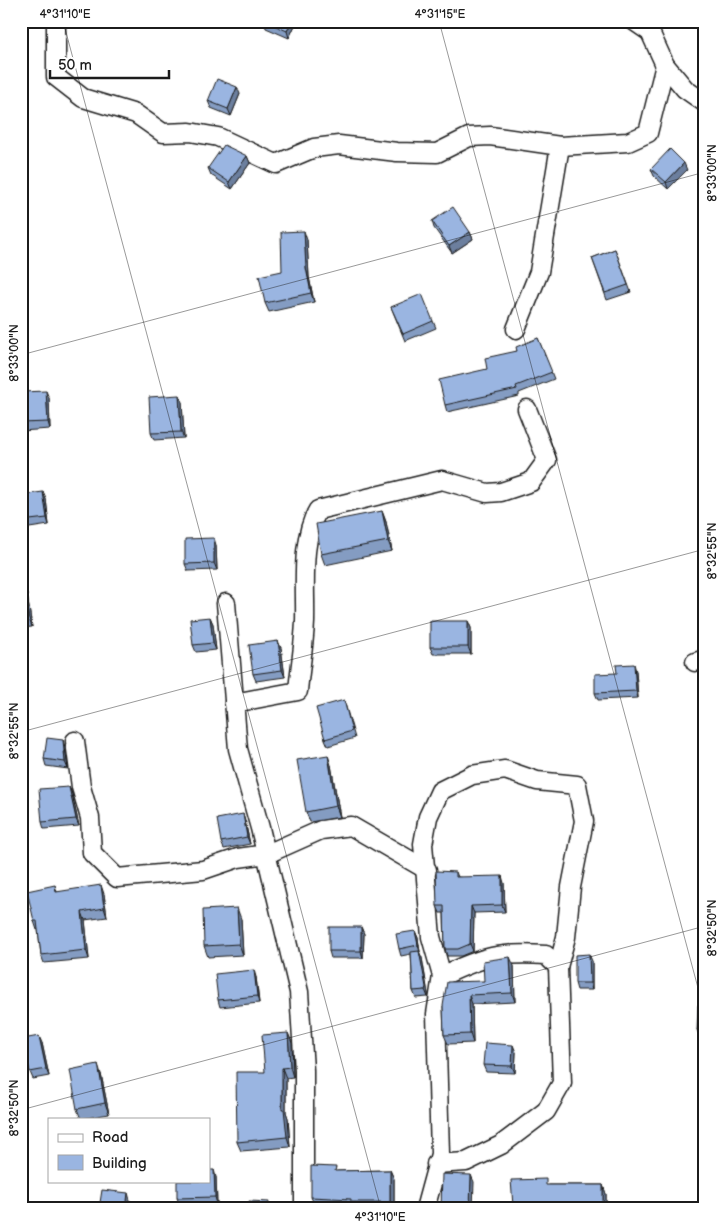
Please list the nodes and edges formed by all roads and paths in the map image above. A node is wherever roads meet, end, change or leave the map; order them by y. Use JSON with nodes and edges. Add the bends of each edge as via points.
{"nodes":[{"id":1,"x":56,"y":21,"type":"edge"},
{"id":2,"x":634,"y":21,"type":"edge"},
{"id":3,"x":665,"y":65,"type":"junction"},
{"id":4,"x":705,"y":103,"type":"edge"},
{"id":5,"x":560,"y":146,"type":"junction"},
{"id":6,"x":516,"y":329,"type":"dead end"},
{"id":7,"x":527,"y":409,"type":"dead end"},
{"id":8,"x":226,"y":603,"type":"dead end"},
{"id":9,"x":234,"y":703,"type":"junction"},
{"id":10,"x":75,"y":741,"type":"dead end"},
{"id":11,"x":267,"y":854,"type":"junction"},
{"id":12,"x":427,"y":870,"type":"junction"},
{"id":13,"x":558,"y":967,"type":"junction"},
{"id":14,"x":442,"y":976,"type":"junction"},
{"id":15,"x":436,"y":1164,"type":"junction"},
{"id":16,"x":304,"y":1209,"type":"edge"},
{"id":17,"x":425,"y":1209,"type":"edge"}],
"edges":[{"from":1,"to":5,"type":"street","via":[[56,77],[83,98],[136,114],[163,133],[190,132],[218,137],[276,164],[314,148],[339,145],[437,153],[469,136]]},
{"from":2,"to":3,"type":"street","via":[[650,32]]},
{"from":3,"to":4,"type":"street","via":[[685,89]]},
{"from":3,"to":5,"type":"street","via":[[648,133],[628,142]]},
{"from":5,"to":6,"type":"street","via":[[539,272]]},
{"from":7,"to":9,"type":"street","via":[[546,460],[531,482],[487,493],[442,480],[318,510],[311,522],[298,691]]},
{"from":8,"to":9,"type":"street"},
{"from":9,"to":11,"type":"street","via":[[238,749]]},
{"from":10,"to":11,"type":"street","via":[[81,787],[90,818],[92,853],[117,878],[203,870],[238,858]]},
{"from":11,"to":12,"type":"street","via":[[321,830],[352,826]]},
{"from":11,"to":16,"type":"street","via":[[300,992],[304,1070]]},
{"from":12,"to":13,"type":"street","via":[[424,844],[428,817],[440,791],[472,775],[505,770],[537,781],[577,785],[584,821],[571,886],[566,937]]},
{"from":12,"to":14,"type":"street","via":[[431,937]]},
{"from":13,"to":14,"type":"street","via":[[546,955],[492,955]]},
{"from":13,"to":15,"type":"street","via":[[562,1083],[546,1111],[501,1144],[466,1162]]},
{"from":14,"to":15,"type":"street","via":[[436,1014],[440,1154]]},
{"from":15,"to":17,"type":"street"}]}
